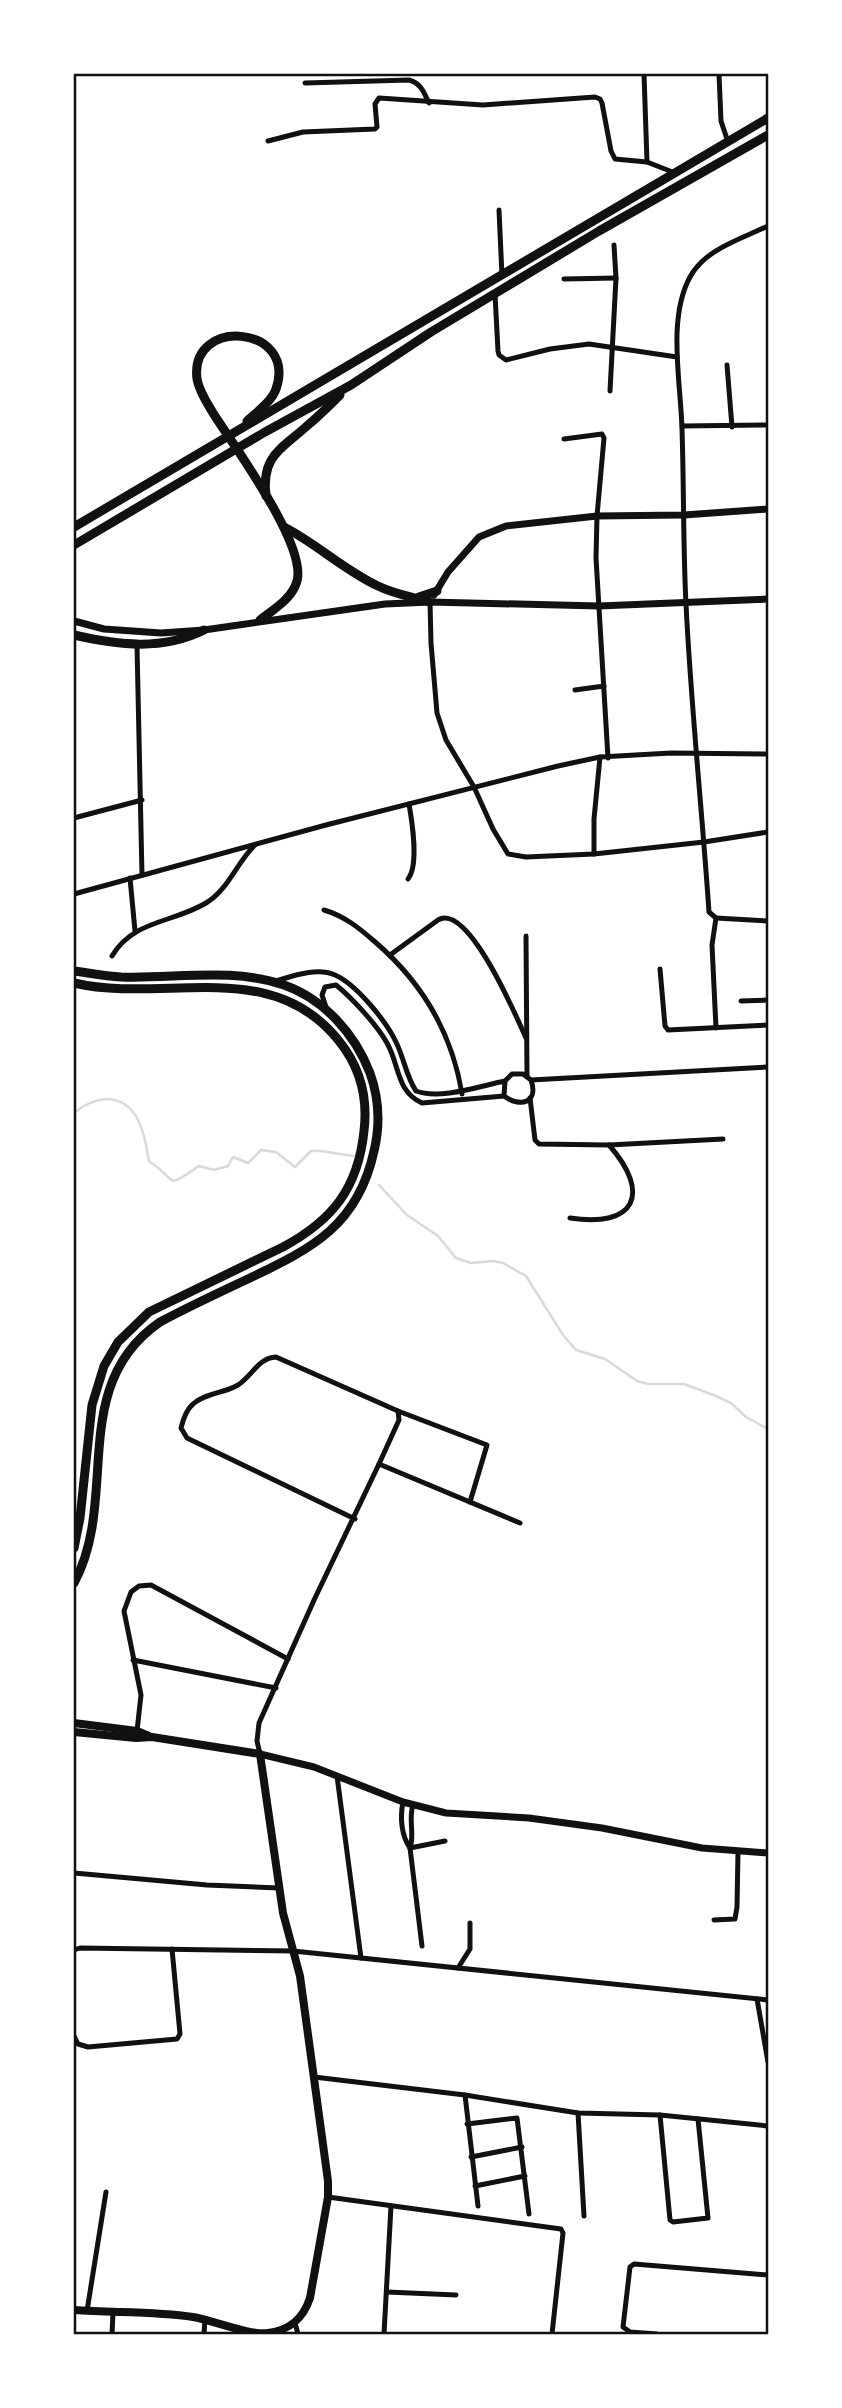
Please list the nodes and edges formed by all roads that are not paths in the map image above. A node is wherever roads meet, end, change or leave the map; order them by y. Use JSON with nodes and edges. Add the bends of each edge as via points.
{"nodes":[{"id":1,"x":644,"y":74,"type":"edge"},
{"id":2,"x":719,"y":74,"type":"edge"},
{"id":3,"x":374,"y":77,"type":"edge"},
{"id":4,"x":305,"y":83,"type":"dead end"},
{"id":5,"x":429,"y":103,"type":"junction"},
{"id":6,"x":768,"y":118,"type":"edge"},
{"id":7,"x":768,"y":135,"type":"edge"},
{"id":8,"x":268,"y":141,"type":"dead end"},
{"id":9,"x":728,"y":142,"type":"junction"},
{"id":10,"x":647,"y":162,"type":"junction"},
{"id":11,"x":675,"y":173,"type":"junction"},
{"id":12,"x":499,"y":210,"type":"dead end"},
{"id":13,"x":768,"y":226,"type":"edge"},
{"id":14,"x":614,"y":245,"type":"dead end"},
{"id":15,"x":502,"y":276,"type":"junction"},
{"id":16,"x":616,"y":278,"type":"junction"},
{"id":17,"x":564,"y":279,"type":"dead end"},
{"id":18,"x":495,"y":294,"type":"junction"},
{"id":19,"x":611,"y":346,"type":"junction"},
{"id":20,"x":677,"y":356,"type":"junction"},
{"id":21,"x":727,"y":365,"type":"dead end"},
{"id":22,"x":351,"y":385,"type":"junction"},
{"id":23,"x":610,"y":391,"type":"dead end"},
{"id":24,"x":768,"y":425,"type":"edge"},
{"id":25,"x":682,"y":426,"type":"junction"},
{"id":26,"x":732,"y":427,"type":"junction"},
{"id":27,"x":230,"y":436,"type":"junction"},
{"id":28,"x":564,"y":439,"type":"dead end"},
{"id":29,"x":266,"y":497,"type":"junction"},
{"id":30,"x":768,"y":509,"type":"edge"},
{"id":31,"x":684,"y":515,"type":"junction"},
{"id":32,"x":597,"y":516,"type":"junction"},
{"id":33,"x":74,"y":524,"type":"edge"},
{"id":34,"x":284,"y":527,"type":"junction"},
{"id":35,"x":74,"y":545,"type":"edge"},
{"id":36,"x":437,"y":591,"type":"junction"},
{"id":37,"x":415,"y":598,"type":"junction"},
{"id":38,"x":768,"y":599,"type":"edge"},
{"id":39,"x":430,"y":602,"type":"junction"},
{"id":40,"x":686,"y":604,"type":"junction"},
{"id":41,"x":599,"y":606,"type":"junction"},
{"id":42,"x":260,"y":620,"type":"junction"},
{"id":43,"x":74,"y":621,"type":"edge"},
{"id":44,"x":204,"y":630,"type":"junction"},
{"id":45,"x":74,"y":635,"type":"edge"},
{"id":46,"x":137,"y":646,"type":"junction"},
{"id":47,"x":604,"y":686,"type":"junction"},
{"id":48,"x":575,"y":690,"type":"dead end"},
{"id":49,"x":696,"y":753,"type":"junction"},
{"id":50,"x":768,"y":754,"type":"edge"},
{"id":51,"x":600,"y":757,"type":"junction"},
{"id":52,"x":608,"y":758,"type":"junction"},
{"id":53,"x":474,"y":787,"type":"junction"},
{"id":54,"x":142,"y":800,"type":"junction"},
{"id":55,"x":409,"y":804,"type":"junction"},
{"id":56,"x":74,"y":818,"type":"edge"},
{"id":57,"x":768,"y":832,"type":"edge"},
{"id":58,"x":705,"y":842,"type":"junction"},
{"id":59,"x":258,"y":843,"type":"junction"},
{"id":60,"x":594,"y":855,"type":"junction"},
{"id":61,"x":142,"y":875,"type":"junction"},
{"id":62,"x":130,"y":878,"type":"junction"},
{"id":63,"x":408,"y":879,"type":"dead end"},
{"id":64,"x":74,"y":894,"type":"edge"},
{"id":65,"x":324,"y":910,"type":"dead end"},
{"id":66,"x":716,"y":918,"type":"junction"},
{"id":67,"x":768,"y":921,"type":"edge"},
{"id":68,"x":135,"y":931,"type":"junction"},
{"id":69,"x":526,"y":936,"type":"dead end"},
{"id":70,"x":390,"y":955,"type":"junction"},
{"id":71,"x":112,"y":956,"type":"dead end"},
{"id":72,"x":660,"y":969,"type":"dead end"},
{"id":73,"x":74,"y":971,"type":"edge"},
{"id":74,"x":270,"y":982,"type":"junction"},
{"id":75,"x":74,"y":984,"type":"edge"},
{"id":76,"x":768,"y":1000,"type":"edge"},
{"id":77,"x":741,"y":1001,"type":"dead end"},
{"id":78,"x":330,"y":1014,"type":"junction"},
{"id":79,"x":768,"y":1025,"type":"edge"},
{"id":80,"x":716,"y":1028,"type":"junction"},
{"id":81,"x":526,"y":1038,"type":"junction"},
{"id":82,"x":768,"y":1067,"type":"edge"},
{"id":83,"x":529,"y":1078,"type":"junction"},
{"id":84,"x":505,"y":1081,"type":"junction"},
{"id":85,"x":461,"y":1091,"type":"junction"},
{"id":86,"x":504,"y":1096,"type":"junction"},
{"id":87,"x":530,"y":1098,"type":"junction"},
{"id":88,"x":463,"y":1100,"type":"junction"},
{"id":89,"x":723,"y":1139,"type":"dead end"},
{"id":90,"x":609,"y":1146,"type":"junction"},
{"id":91,"x":570,"y":1219,"type":"dead end"},
{"id":92,"x":395,"y":1409,"type":"junction"},
{"id":93,"x":379,"y":1464,"type":"junction"},
{"id":94,"x":470,"y":1502,"type":"junction"},
{"id":95,"x":355,"y":1519,"type":"junction"},
{"id":96,"x":520,"y":1523,"type":"dead end"},
{"id":97,"x":74,"y":1548,"type":"edge"},
{"id":98,"x":74,"y":1583,"type":"edge"},
{"id":99,"x":288,"y":1659,"type":"junction"},
{"id":100,"x":133,"y":1660,"type":"junction"},
{"id":101,"x":276,"y":1688,"type":"junction"},
{"id":102,"x":74,"y":1723,"type":"edge"},
{"id":103,"x":137,"y":1731,"type":"junction"},
{"id":104,"x":74,"y":1732,"type":"edge"},
{"id":105,"x":152,"y":1737,"type":"junction"},
{"id":106,"x":260,"y":1754,"type":"junction"},
{"id":107,"x":337,"y":1776,"type":"junction"},
{"id":108,"x":403,"y":1802,"type":"junction"},
{"id":109,"x":413,"y":1805,"type":"junction"},
{"id":110,"x":445,"y":1841,"type":"dead end"},
{"id":111,"x":410,"y":1848,"type":"junction"},
{"id":112,"x":738,"y":1851,"type":"junction"},
{"id":113,"x":768,"y":1853,"type":"edge"},
{"id":114,"x":74,"y":1873,"type":"edge"},
{"id":115,"x":279,"y":1888,"type":"junction"},
{"id":116,"x":714,"y":1920,"type":"dead end"},
{"id":117,"x":470,"y":1923,"type":"dead end"},
{"id":118,"x":422,"y":1945,"type":"dead end"},
{"id":119,"x":172,"y":1949,"type":"junction"},
{"id":120,"x":74,"y":1950,"type":"edge"},
{"id":121,"x":293,"y":1951,"type":"junction"},
{"id":122,"x":361,"y":1958,"type":"junction"},
{"id":123,"x":458,"y":1968,"type":"junction"},
{"id":124,"x":757,"y":1999,"type":"junction"},
{"id":125,"x":768,"y":2000,"type":"edge"},
{"id":126,"x":74,"y":2036,"type":"edge"},
{"id":127,"x":768,"y":2062,"type":"edge"},
{"id":128,"x":314,"y":2077,"type":"junction"},
{"id":129,"x":465,"y":2095,"type":"junction"},
{"id":130,"x":578,"y":2113,"type":"junction"},
{"id":131,"x":660,"y":2115,"type":"junction"},
{"id":132,"x":698,"y":2119,"type":"junction"},
{"id":133,"x":467,"y":2124,"type":"junction"},
{"id":134,"x":768,"y":2126,"type":"edge"},
{"id":135,"x":522,"y":2147,"type":"junction"},
{"id":136,"x":471,"y":2157,"type":"junction"},
{"id":137,"x":525,"y":2176,"type":"junction"},
{"id":138,"x":475,"y":2186,"type":"junction"},
{"id":139,"x":106,"y":2192,"type":"dead end"},
{"id":140,"x":328,"y":2197,"type":"junction"},
{"id":141,"x":391,"y":2206,"type":"junction"},
{"id":142,"x":478,"y":2206,"type":"dead end"},
{"id":143,"x":529,"y":2214,"type":"dead end"},
{"id":144,"x":584,"y":2216,"type":"dead end"},
{"id":145,"x":768,"y":2275,"type":"edge"},
{"id":146,"x":387,"y":2292,"type":"junction"},
{"id":147,"x":456,"y":2295,"type":"dead end"},
{"id":148,"x":74,"y":2310,"type":"edge"},
{"id":149,"x":87,"y":2311,"type":"junction"},
{"id":150,"x":113,"y":2313,"type":"junction"},
{"id":151,"x":205,"y":2319,"type":"junction"},
{"id":152,"x":295,"y":2323,"type":"junction"},
{"id":153,"x":112,"y":2334,"type":"edge"},
{"id":154,"x":204,"y":2334,"type":"edge"},
{"id":155,"x":263,"y":2334,"type":"edge"},
{"id":156,"x":298,"y":2334,"type":"edge"},
{"id":157,"x":384,"y":2334,"type":"edge"},
{"id":158,"x":552,"y":2334,"type":"edge"},
{"id":159,"x":657,"y":2334,"type":"edge"}],
"edges":[{"from":1,"to":10,"type":"street"},
{"from":2,"to":9,"type":"street","via":[[721,121]]},
{"from":3,"to":4,"type":"street"},
{"from":3,"to":5,"type":"street","via":[[416,82]]},
{"from":5,"to":8,"type":"street","via":[[379,98],[375,129],[303,132]]},
{"from":5,"to":10,"type":"street","via":[[600,99],[612,156]]},
{"from":6,"to":9,"type":"highway"},
{"from":7,"to":18,"type":"highway"},
{"from":9,"to":11,"type":"highway"},
{"from":10,"to":11,"type":"street"},
{"from":11,"to":15,"type":"highway"},
{"from":12,"to":15,"type":"street"},
{"from":13,"to":20,"type":"street","via":[[711,253],[690,276],[681,306]]},
{"from":14,"to":16,"type":"street"},
{"from":15,"to":27,"type":"highway"},
{"from":16,"to":17,"type":"street"},
{"from":16,"to":19,"type":"street"},
{"from":18,"to":19,"type":"street","via":[[498,351],[503,359],[571,345]]},
{"from":18,"to":22,"type":"highway"},
{"from":19,"to":20,"type":"street"},
{"from":19,"to":23,"type":"street"},
{"from":20,"to":25,"type":"street"},
{"from":21,"to":26,"type":"street"},
{"from":22,"to":29,"type":"highway","via":[[274,454],[267,466]]},
{"from":22,"to":35,"type":"highway"},
{"from":24,"to":26,"type":"street"},
{"from":25,"to":26,"type":"street"},
{"from":25,"to":31,"type":"street"},
{"from":27,"to":29,"type":"highway","via":[[276,390],[276,363],[266,346],[248,336],[218,340],[202,356],[197,380],[213,413]]},
{"from":27,"to":33,"type":"highway"},
{"from":28,"to":32,"type":"street","via":[[602,434]]},
{"from":29,"to":34,"type":"highway"},
{"from":30,"to":31,"type":"street"},
{"from":31,"to":32,"type":"street"},
{"from":31,"to":40,"type":"street"},
{"from":32,"to":36,"type":"street","via":[[506,526],[478,537],[447,572]]},
{"from":32,"to":41,"type":"street"},
{"from":34,"to":37,"type":"highway","via":[[376,585]]},
{"from":34,"to":42,"type":"highway","via":[[297,559],[297,581],[285,601]]},
{"from":36,"to":37,"type":"highway"},
{"from":36,"to":39,"type":"street"},
{"from":37,"to":39,"type":"highway"},
{"from":38,"to":40,"type":"street"},
{"from":39,"to":41,"type":"street"},
{"from":39,"to":42,"type":"street"},
{"from":39,"to":53,"type":"street","via":[[437,713],[446,740]]},
{"from":40,"to":41,"type":"street"},
{"from":40,"to":49,"type":"street"},
{"from":41,"to":47,"type":"street"},
{"from":42,"to":44,"type":"street"},
{"from":43,"to":44,"type":"street","via":[[104,629],[161,633]]},
{"from":44,"to":46,"type":"highway","via":[[189,638]]},
{"from":45,"to":46,"type":"highway"},
{"from":46,"to":54,"type":"street"},
{"from":47,"to":48,"type":"street"},
{"from":47,"to":52,"type":"street"},
{"from":49,"to":50,"type":"street"},
{"from":49,"to":52,"type":"street"},
{"from":49,"to":58,"type":"street"},
{"from":51,"to":52,"type":"street"},
{"from":51,"to":53,"type":"street"},
{"from":51,"to":60,"type":"street"},
{"from":53,"to":55,"type":"street"},
{"from":53,"to":60,"type":"street","via":[[508,854],[526,858]]},
{"from":54,"to":56,"type":"street"},
{"from":54,"to":61,"type":"street"},
{"from":55,"to":59,"type":"street"},
{"from":55,"to":63,"type":"street","via":[[413,872]]},
{"from":57,"to":58,"type":"street"},
{"from":58,"to":60,"type":"street"},
{"from":58,"to":66,"type":"street","via":[[709,912]]},
{"from":59,"to":61,"type":"street"},
{"from":59,"to":68,"type":"street","via":[[205,903]]},
{"from":61,"to":62,"type":"street"},
{"from":62,"to":64,"type":"street"},
{"from":62,"to":68,"type":"street"},
{"from":65,"to":70,"type":"street","via":[[356,925]]},
{"from":66,"to":67,"type":"street"},
{"from":66,"to":80,"type":"street","via":[[712,945]]},
{"from":68,"to":71,"type":"street"},
{"from":69,"to":81,"type":"street"},
{"from":70,"to":81,"type":"street","via":[[438,920],[450,918],[473,939],[500,980]]},
{"from":70,"to":85,"type":"street","via":[[415,982],[434,1013],[451,1047]]},
{"from":72,"to":80,"type":"street","via":[[665,1028]]},
{"from":73,"to":74,"type":"highway","via":[[120,977],[236,976]]},
{"from":74,"to":78,"type":"highway","via":[[304,995]]},
{"from":74,"to":85,"type":"street","via":[[321,972],[335,975],[371,1005],[386,1025],[416,1091]]},
{"from":75,"to":97,"type":"highway","via":[[246,989],[280,997],[309,1012],[332,1032],[354,1064],[366,1102],[361,1157],[335,1209],[304,1236],[149,1312],[118,1342],[104,1366],[92,1405]]},
{"from":76,"to":77,"type":"street"},
{"from":78,"to":88,"type":"street","via":[[322,995],[331,984],[347,994],[379,1030],[405,1091],[413,1099],[422,1103]]},
{"from":78,"to":98,"type":"highway","via":[[361,1052],[374,1085],[378,1120],[369,1171],[354,1202],[317,1243],[160,1322],[129,1349],[113,1376],[104,1410],[92,1525]]},
{"from":79,"to":80,"type":"street"},
{"from":81,"to":83,"type":"street"},
{"from":82,"to":83,"type":"street"},
{"from":83,"to":84,"type":"street","via":[[512,1074]]},
{"from":83,"to":87,"type":"street","via":[[533,1086]]},
{"from":84,"to":85,"type":"street"},
{"from":84,"to":86,"type":"street"},
{"from":85,"to":88,"type":"street"},
{"from":86,"to":87,"type":"street","via":[[513,1102]]},
{"from":86,"to":88,"type":"street"},
{"from":87,"to":90,"type":"street","via":[[539,1144]]},
{"from":89,"to":90,"type":"street"},
{"from":90,"to":91,"type":"street","via":[[630,1183],[630,1207],[607,1218]]},
{"from":92,"to":93,"type":"street","via":[[399,1420]]},
{"from":92,"to":94,"type":"street","via":[[487,1445]]},
{"from":92,"to":95,"type":"street","via":[[276,1357],[261,1361],[236,1386],[191,1405],[183,1420],[182,1432],[187,1438]]},
{"from":93,"to":94,"type":"street"},
{"from":93,"to":95,"type":"street"},
{"from":94,"to":96,"type":"street"},
{"from":95,"to":99,"type":"street"},
{"from":99,"to":100,"type":"street","via":[[150,1585],[131,1592],[124,1611]]},
{"from":99,"to":101,"type":"street"},
{"from":100,"to":101,"type":"street"},
{"from":100,"to":103,"type":"street","via":[[141,1695]]},
{"from":101,"to":106,"type":"street","via":[[259,1723]]},
{"from":102,"to":103,"type":"main road"},
{"from":103,"to":105,"type":"main road"},
{"from":104,"to":105,"type":"main road"},
{"from":105,"to":106,"type":"main road"},
{"from":106,"to":107,"type":"street"},
{"from":106,"to":115,"type":"main road"},
{"from":107,"to":108,"type":"street"},
{"from":107,"to":122,"type":"street"},
{"from":108,"to":109,"type":"street"},
{"from":108,"to":111,"type":"street","via":[[402,1826]]},
{"from":109,"to":111,"type":"street"},
{"from":109,"to":112,"type":"street","via":[[446,1813],[602,1828],[674,1844]]},
{"from":110,"to":111,"type":"street"},
{"from":111,"to":118,"type":"street"},
{"from":112,"to":113,"type":"street"},
{"from":112,"to":116,"type":"street","via":[[735,1919]]},
{"from":114,"to":115,"type":"street"},
{"from":115,"to":121,"type":"main road"},
{"from":117,"to":123,"type":"street","via":[[470,1949]]},
{"from":119,"to":120,"type":"street"},
{"from":119,"to":121,"type":"street"},
{"from":119,"to":126,"type":"street","via":[[177,2039],[88,2047],[78,2044]]},
{"from":121,"to":122,"type":"street"},
{"from":121,"to":128,"type":"main road"},
{"from":122,"to":123,"type":"street"},
{"from":123,"to":124,"type":"street"},
{"from":124,"to":125,"type":"street"},
{"from":124,"to":127,"type":"street"},
{"from":128,"to":129,"type":"street"},
{"from":128,"to":140,"type":"main road"},
{"from":129,"to":130,"type":"street"},
{"from":129,"to":133,"type":"street"},
{"from":130,"to":131,"type":"street"},
{"from":130,"to":144,"type":"street"},
{"from":131,"to":132,"type":"street"},
{"from":131,"to":132,"type":"street","via":[[671,2221],[708,2218]]},
{"from":132,"to":134,"type":"street"},
{"from":133,"to":135,"type":"street","via":[[517,2118]]},
{"from":133,"to":136,"type":"street"},
{"from":135,"to":136,"type":"street"},
{"from":135,"to":137,"type":"street"},
{"from":136,"to":138,"type":"street"},
{"from":137,"to":138,"type":"street"},
{"from":137,"to":143,"type":"street"},
{"from":138,"to":142,"type":"street"},
{"from":139,"to":149,"type":"street"},
{"from":140,"to":141,"type":"street"},
{"from":140,"to":152,"type":"main road","via":[[310,2298]]},
{"from":141,"to":146,"type":"street"},
{"from":141,"to":158,"type":"street","via":[[563,2231]]},
{"from":145,"to":159,"type":"street","via":[[631,2265],[623,2327]]},
{"from":146,"to":147,"type":"street"},
{"from":146,"to":157,"type":"street"},
{"from":148,"to":149,"type":"main road"},
{"from":149,"to":150,"type":"main road"},
{"from":150,"to":151,"type":"main road"},
{"from":150,"to":153,"type":"street"},
{"from":151,"to":154,"type":"street"},
{"from":151,"to":155,"type":"main road"},
{"from":152,"to":155,"type":"main road"},
{"from":152,"to":156,"type":"street"}]}
